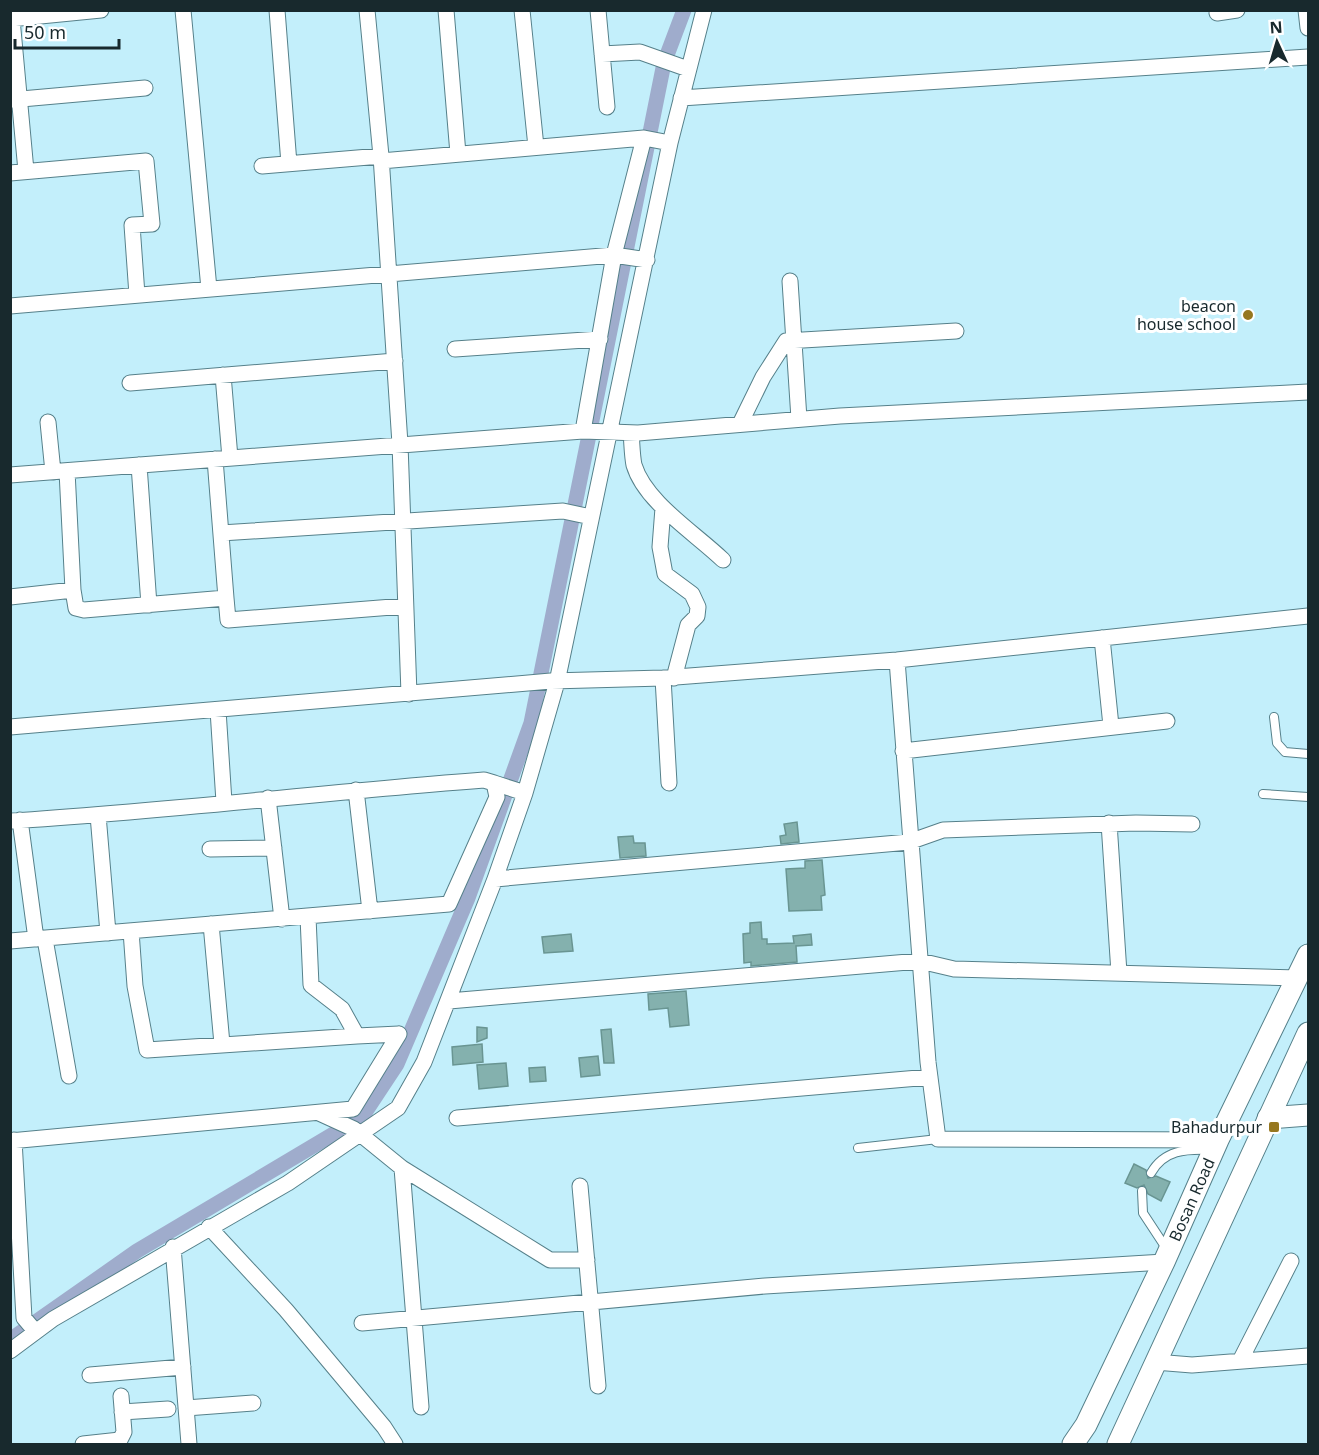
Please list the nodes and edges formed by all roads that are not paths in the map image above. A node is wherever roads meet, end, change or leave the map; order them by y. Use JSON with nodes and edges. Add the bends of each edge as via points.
{"nodes":[{"id":1,"x":101,"y":10,"type":"edge"},
{"id":2,"x":183,"y":10,"type":"edge"},
{"id":3,"x":277,"y":10,"type":"edge"},
{"id":4,"x":367,"y":10,"type":"edge"},
{"id":5,"x":446,"y":10,"type":"edge"},
{"id":6,"x":522,"y":10,"type":"edge"},
{"id":7,"x":598,"y":10,"type":"edge"},
{"id":8,"x":704,"y":10,"type":"edge"},
{"id":9,"x":1237,"y":10,"type":"edge"},
{"id":10,"x":1306,"y":10,"type":"edge"},
{"id":11,"x":1217,"y":13,"type":"dead end"},
{"id":12,"x":11,"y":19,"type":"edge"},
{"id":13,"x":1308,"y":28,"type":"edge"},
{"id":14,"x":602,"y":54,"type":"junction"},
{"id":15,"x":1308,"y":57,"type":"edge"},
{"id":16,"x":680,"y":66,"type":"junction"},
{"id":17,"x":145,"y":88,"type":"dead end"},
{"id":18,"x":681,"y":98,"type":"junction"},
{"id":19,"x":15,"y":99,"type":"edge"},
{"id":20,"x":607,"y":107,"type":"dead end"},
{"id":21,"x":658,"y":141,"type":"junction"},
{"id":22,"x":536,"y":147,"type":"junction"},
{"id":23,"x":458,"y":154,"type":"junction"},
{"id":24,"x":381,"y":158,"type":"junction"},
{"id":25,"x":289,"y":164,"type":"junction"},
{"id":26,"x":262,"y":166,"type":"dead end"},
{"id":27,"x":18,"y":172,"type":"edge"},
{"id":28,"x":614,"y":255,"type":"junction"},
{"id":29,"x":642,"y":259,"type":"junction"},
{"id":30,"x":389,"y":273,"type":"junction"},
{"id":31,"x":790,"y":281,"type":"dead end"},
{"id":32,"x":209,"y":289,"type":"junction"},
{"id":33,"x":137,"y":295,"type":"junction"},
{"id":34,"x":10,"y":306,"type":"edge"},
{"id":35,"x":956,"y":331,"type":"dead end"},
{"id":36,"x":600,"y":339,"type":"junction"},
{"id":37,"x":794,"y":340,"type":"junction"},
{"id":38,"x":455,"y":349,"type":"dead end"},
{"id":39,"x":395,"y":361,"type":"junction"},
{"id":40,"x":223,"y":375,"type":"junction"},
{"id":41,"x":130,"y":383,"type":"dead end"},
{"id":42,"x":1308,"y":392,"type":"edge"},
{"id":43,"x":799,"y":419,"type":"junction"},
{"id":44,"x":48,"y":422,"type":"dead end"},
{"id":45,"x":740,"y":424,"type":"junction"},
{"id":46,"x":583,"y":431,"type":"junction"},
{"id":47,"x":603,"y":431,"type":"junction"},
{"id":48,"x":631,"y":432,"type":"junction"},
{"id":49,"x":400,"y":444,"type":"junction"},
{"id":50,"x":223,"y":458,"type":"junction"},
{"id":51,"x":139,"y":465,"type":"junction"},
{"id":52,"x":60,"y":471,"type":"junction"},
{"id":53,"x":10,"y":474,"type":"edge"},
{"id":54,"x":663,"y":508,"type":"junction"},
{"id":55,"x":577,"y":514,"type":"junction"},
{"id":56,"x":401,"y":521,"type":"junction"},
{"id":57,"x":221,"y":533,"type":"junction"},
{"id":58,"x":723,"y":560,"type":"dead end"},
{"id":59,"x":73,"y":590,"type":"junction"},
{"id":60,"x":10,"y":597,"type":"edge"},
{"id":61,"x":226,"y":598,"type":"junction"},
{"id":62,"x":149,"y":605,"type":"junction"},
{"id":63,"x":405,"y":606,"type":"junction"},
{"id":64,"x":1308,"y":616,"type":"edge"},
{"id":65,"x":1101,"y":638,"type":"junction"},
{"id":66,"x":897,"y":660,"type":"junction"},
{"id":67,"x":668,"y":678,"type":"junction"},
{"id":68,"x":554,"y":681,"type":"junction"},
{"id":69,"x":409,"y":694,"type":"junction"},
{"id":70,"x":218,"y":710,"type":"junction"},
{"id":71,"x":1274,"y":717,"type":"dead end"},
{"id":72,"x":1167,"y":721,"type":"dead end"},
{"id":73,"x":1111,"y":726,"type":"junction"},
{"id":74,"x":10,"y":727,"type":"edge"},
{"id":75,"x":903,"y":751,"type":"junction"},
{"id":76,"x":1308,"y":754,"type":"edge"},
{"id":77,"x":669,"y":783,"type":"dead end"},
{"id":78,"x":509,"y":788,"type":"junction"},
{"id":79,"x":356,"y":790,"type":"junction"},
{"id":80,"x":1263,"y":794,"type":"dead end"},
{"id":81,"x":1308,"y":797,"type":"edge"},
{"id":82,"x":268,"y":798,"type":"junction"},
{"id":83,"x":224,"y":802,"type":"junction"},
{"id":84,"x":98,"y":815,"type":"junction"},
{"id":85,"x":15,"y":820,"type":"edge"},
{"id":86,"x":1109,"y":824,"type":"junction"},
{"id":87,"x":1192,"y":824,"type":"dead end"},
{"id":88,"x":909,"y":842,"type":"junction"},
{"id":89,"x":274,"y":848,"type":"junction"},
{"id":90,"x":210,"y":849,"type":"dead end"},
{"id":91,"x":495,"y":879,"type":"junction"},
{"id":92,"x":370,"y":911,"type":"junction"},
{"id":93,"x":308,"y":917,"type":"junction"},
{"id":94,"x":282,"y":919,"type":"junction"},
{"id":95,"x":211,"y":924,"type":"junction"},
{"id":96,"x":131,"y":931,"type":"junction"},
{"id":97,"x":108,"y":933,"type":"junction"},
{"id":98,"x":40,"y":939,"type":"junction"},
{"id":99,"x":10,"y":941,"type":"edge"},
{"id":100,"x":1308,"y":955,"type":"edge"},
{"id":101,"x":920,"y":961,"type":"junction"},
{"id":102,"x":1119,"y":974,"type":"junction"},
{"id":103,"x":1298,"y":978,"type":"junction"},
{"id":104,"x":449,"y":1001,"type":"junction"},
{"id":105,"x":1308,"y":1033,"type":"edge"},
{"id":106,"x":357,"y":1036,"type":"junction"},
{"id":107,"x":222,"y":1044,"type":"junction"},
{"id":108,"x":69,"y":1076,"type":"dead end"},
{"id":109,"x":930,"y":1077,"type":"junction"},
{"id":110,"x":317,"y":1112,"type":"junction"},
{"id":111,"x":1308,"y":1115,"type":"edge"},
{"id":112,"x":457,"y":1118,"type":"dead end"},
{"id":113,"x":1268,"y":1118,"type":"junction"},
{"id":114,"x":351,"y":1129,"type":"junction"},
{"id":115,"x":938,"y":1139,"type":"junction"},
{"id":116,"x":12,"y":1141,"type":"edge"},
{"id":117,"x":1217,"y":1145,"type":"junction"},
{"id":118,"x":858,"y":1148,"type":"dead end"},
{"id":119,"x":402,"y":1168,"type":"junction"},
{"id":120,"x":1151,"y":1173,"type":"dead end"},
{"id":121,"x":580,"y":1186,"type":"dead end"},
{"id":122,"x":1142,"y":1191,"type":"dead end"},
{"id":123,"x":209,"y":1227,"type":"junction"},
{"id":124,"x":173,"y":1247,"type":"junction"},
{"id":125,"x":1167,"y":1257,"type":"junction"},
{"id":126,"x":587,"y":1260,"type":"junction"},
{"id":127,"x":1291,"y":1261,"type":"dead end"},
{"id":128,"x":591,"y":1302,"type":"junction"},
{"id":129,"x":413,"y":1319,"type":"junction"},
{"id":130,"x":24,"y":1322,"type":"edge"},
{"id":131,"x":362,"y":1323,"type":"dead end"},
{"id":132,"x":10,"y":1351,"type":"edge"},
{"id":133,"x":1308,"y":1356,"type":"edge"},
{"id":134,"x":1155,"y":1362,"type":"junction"},
{"id":135,"x":1240,"y":1362,"type":"junction"},
{"id":136,"x":183,"y":1367,"type":"junction"},
{"id":137,"x":90,"y":1376,"type":"dead end"},
{"id":138,"x":598,"y":1386,"type":"dead end"},
{"id":139,"x":121,"y":1396,"type":"dead end"},
{"id":140,"x":253,"y":1403,"type":"dead end"},
{"id":141,"x":421,"y":1407,"type":"dead end"},
{"id":142,"x":186,"y":1408,"type":"junction"},
{"id":143,"x":168,"y":1409,"type":"dead end"},
{"id":144,"x":122,"y":1412,"type":"junction"},
{"id":145,"x":104,"y":1443,"type":"edge"},
{"id":146,"x":83,"y":1444,"type":"edge"},
{"id":147,"x":189,"y":1444,"type":"edge"},
{"id":148,"x":395,"y":1444,"type":"edge"},
{"id":149,"x":1073,"y":1444,"type":"edge"},
{"id":150,"x":1118,"y":1444,"type":"edge"}],
"edges":[{"from":1,"to":12,"type":"street"},
{"from":2,"to":32,"type":"street"},
{"from":3,"to":25,"type":"street"},
{"from":4,"to":24,"type":"street"},
{"from":5,"to":23,"type":"street"},
{"from":6,"to":22,"type":"street"},
{"from":7,"to":14,"type":"street"},
{"from":8,"to":16,"type":"street"},
{"from":9,"to":11,"type":"street"},
{"from":10,"to":13,"type":"street"},
{"from":12,"to":19,"type":"street"},
{"from":14,"to":16,"type":"street","via":[[640,52]]},
{"from":14,"to":20,"type":"street"},
{"from":15,"to":18,"type":"street"},
{"from":16,"to":18,"type":"street"},
{"from":17,"to":19,"type":"street"},
{"from":18,"to":21,"type":"street"},
{"from":19,"to":27,"type":"street"},
{"from":21,"to":22,"type":"street"},
{"from":21,"to":28,"type":"street"},
{"from":21,"to":29,"type":"street"},
{"from":22,"to":23,"type":"street"},
{"from":23,"to":24,"type":"street"},
{"from":24,"to":25,"type":"street"},
{"from":24,"to":30,"type":"street"},
{"from":25,"to":26,"type":"street"},
{"from":27,"to":33,"type":"street","via":[[146,160],[152,224],[132,225]]},
{"from":28,"to":29,"type":"street"},
{"from":28,"to":30,"type":"street"},
{"from":28,"to":36,"type":"street"},
{"from":29,"to":47,"type":"street"},
{"from":30,"to":32,"type":"street"},
{"from":30,"to":39,"type":"street"},
{"from":31,"to":37,"type":"street"},
{"from":32,"to":33,"type":"street"},
{"from":33,"to":34,"type":"street"},
{"from":35,"to":37,"type":"street"},
{"from":36,"to":38,"type":"street"},
{"from":36,"to":46,"type":"street"},
{"from":37,"to":43,"type":"street"},
{"from":37,"to":45,"type":"street","via":[[779,348]]},
{"from":39,"to":40,"type":"street"},
{"from":39,"to":49,"type":"street"},
{"from":40,"to":41,"type":"street"},
{"from":40,"to":50,"type":"street"},
{"from":42,"to":43,"type":"street"},
{"from":43,"to":45,"type":"street"},
{"from":44,"to":52,"type":"street"},
{"from":45,"to":48,"type":"street"},
{"from":46,"to":47,"type":"street"},
{"from":46,"to":49,"type":"street"},
{"from":47,"to":48,"type":"street"},
{"from":47,"to":55,"type":"street"},
{"from":48,"to":54,"type":"street","via":[[634,465],[645,487]]},
{"from":49,"to":50,"type":"street"},
{"from":49,"to":56,"type":"street"},
{"from":50,"to":51,"type":"street"},
{"from":50,"to":57,"type":"street"},
{"from":51,"to":52,"type":"street"},
{"from":51,"to":62,"type":"street"},
{"from":52,"to":53,"type":"street"},
{"from":52,"to":59,"type":"street"},
{"from":54,"to":58,"type":"street"},
{"from":54,"to":67,"type":"street","via":[[660,548],[665,574],[692,594],[698,607]]},
{"from":55,"to":56,"type":"street"},
{"from":55,"to":68,"type":"street"},
{"from":56,"to":57,"type":"street"},
{"from":56,"to":63,"type":"street"},
{"from":57,"to":61,"type":"street"},
{"from":59,"to":60,"type":"street"},
{"from":59,"to":62,"type":"street","via":[[74,602],[80,610]]},
{"from":61,"to":62,"type":"street"},
{"from":61,"to":63,"type":"street","via":[[228,620]]},
{"from":63,"to":69,"type":"street"},
{"from":64,"to":65,"type":"street"},
{"from":65,"to":66,"type":"street"},
{"from":65,"to":73,"type":"street"},
{"from":66,"to":67,"type":"street"},
{"from":66,"to":75,"type":"street"},
{"from":67,"to":68,"type":"street"},
{"from":67,"to":77,"type":"street"},
{"from":68,"to":69,"type":"street"},
{"from":68,"to":78,"type":"street"},
{"from":69,"to":70,"type":"street"},
{"from":70,"to":74,"type":"street"},
{"from":70,"to":83,"type":"street"},
{"from":71,"to":76,"type":"lane","via":[[1277,743],[1285,752]]},
{"from":72,"to":73,"type":"street"},
{"from":73,"to":75,"type":"street"},
{"from":75,"to":88,"type":"street"},
{"from":78,"to":79,"type":"street","via":[[484,780]]},
{"from":78,"to":91,"type":"street"},
{"from":78,"to":92,"type":"street","via":[[497,797],[449,904]]},
{"from":79,"to":82,"type":"street"},
{"from":79,"to":92,"type":"street"},
{"from":80,"to":81,"type":"lane"},
{"from":82,"to":83,"type":"street"},
{"from":82,"to":89,"type":"street"},
{"from":83,"to":84,"type":"street"},
{"from":84,"to":85,"type":"street"},
{"from":84,"to":97,"type":"street"},
{"from":85,"to":98,"type":"street"},
{"from":86,"to":87,"type":"street"},
{"from":86,"to":88,"type":"street","via":[[943,830]]},
{"from":86,"to":102,"type":"street"},
{"from":88,"to":91,"type":"street"},
{"from":88,"to":101,"type":"street"},
{"from":89,"to":90,"type":"street"},
{"from":89,"to":94,"type":"street"},
{"from":91,"to":104,"type":"street"},
{"from":92,"to":93,"type":"street"},
{"from":93,"to":94,"type":"street"},
{"from":93,"to":106,"type":"street","via":[[311,985],[342,1010]]},
{"from":94,"to":95,"type":"street"},
{"from":95,"to":96,"type":"street"},
{"from":95,"to":107,"type":"street"},
{"from":96,"to":97,"type":"street"},
{"from":96,"to":107,"type":"street","via":[[135,986],[147,1050]]},
{"from":97,"to":98,"type":"street"},
{"from":98,"to":99,"type":"street"},
{"from":98,"to":108,"type":"street"},
{"from":100,"to":103,"type":"main road","name":"Bosan Road"},
{"from":101,"to":102,"type":"street","via":[[954,969]]},
{"from":101,"to":104,"type":"street"},
{"from":101,"to":109,"type":"street"},
{"from":102,"to":103,"type":"street"},
{"from":103,"to":117,"type":"main road","name":"Bosan Road"},
{"from":104,"to":114,"type":"street","via":[[424,1062],[398,1108]]},
{"from":105,"to":113,"type":"main road","name":"Bosan Road"},
{"from":106,"to":107,"type":"street"},
{"from":106,"to":110,"type":"street","via":[[399,1034],[353,1109]]},
{"from":109,"to":112,"type":"street"},
{"from":109,"to":115,"type":"street"},
{"from":110,"to":114,"type":"street"},
{"from":110,"to":116,"type":"street"},
{"from":111,"to":113,"type":"main road"},
{"from":113,"to":134,"type":"main road","name":"Bosan Road"},
{"from":114,"to":119,"type":"street"},
{"from":114,"to":123,"type":"street","via":[[288,1183]]},
{"from":115,"to":117,"type":"street"},
{"from":115,"to":118,"type":"lane"},
{"from":116,"to":130,"type":"street"},
{"from":117,"to":120,"type":"lane","via":[[1168,1154]]},
{"from":117,"to":125,"type":"main road","name":"Bosan Road"},
{"from":119,"to":126,"type":"street","via":[[550,1260]]},
{"from":119,"to":129,"type":"street"},
{"from":121,"to":126,"type":"street"},
{"from":122,"to":125,"type":"lane","via":[[1143,1213]]},
{"from":123,"to":124,"type":"street"},
{"from":123,"to":148,"type":"street","via":[[286,1310]]},
{"from":124,"to":130,"type":"street"},
{"from":124,"to":136,"type":"street"},
{"from":125,"to":128,"type":"street"},
{"from":125,"to":149,"type":"main road","name":"Bosan Road","via":[[1086,1425]]},
{"from":126,"to":128,"type":"street"},
{"from":127,"to":135,"type":"street"},
{"from":128,"to":129,"type":"street"},
{"from":128,"to":138,"type":"street"},
{"from":129,"to":131,"type":"street"},
{"from":129,"to":141,"type":"street"},
{"from":130,"to":132,"type":"street"},
{"from":133,"to":135,"type":"street"},
{"from":134,"to":135,"type":"street"},
{"from":134,"to":150,"type":"main road","name":"Bosan Road"},
{"from":136,"to":137,"type":"street"},
{"from":136,"to":142,"type":"street"},
{"from":139,"to":144,"type":"street"},
{"from":140,"to":142,"type":"street"},
{"from":142,"to":147,"type":"street"},
{"from":143,"to":144,"type":"street"},
{"from":144,"to":145,"type":"street","via":[[124,1432],[120,1440]]},
{"from":145,"to":146,"type":"street"}]}
